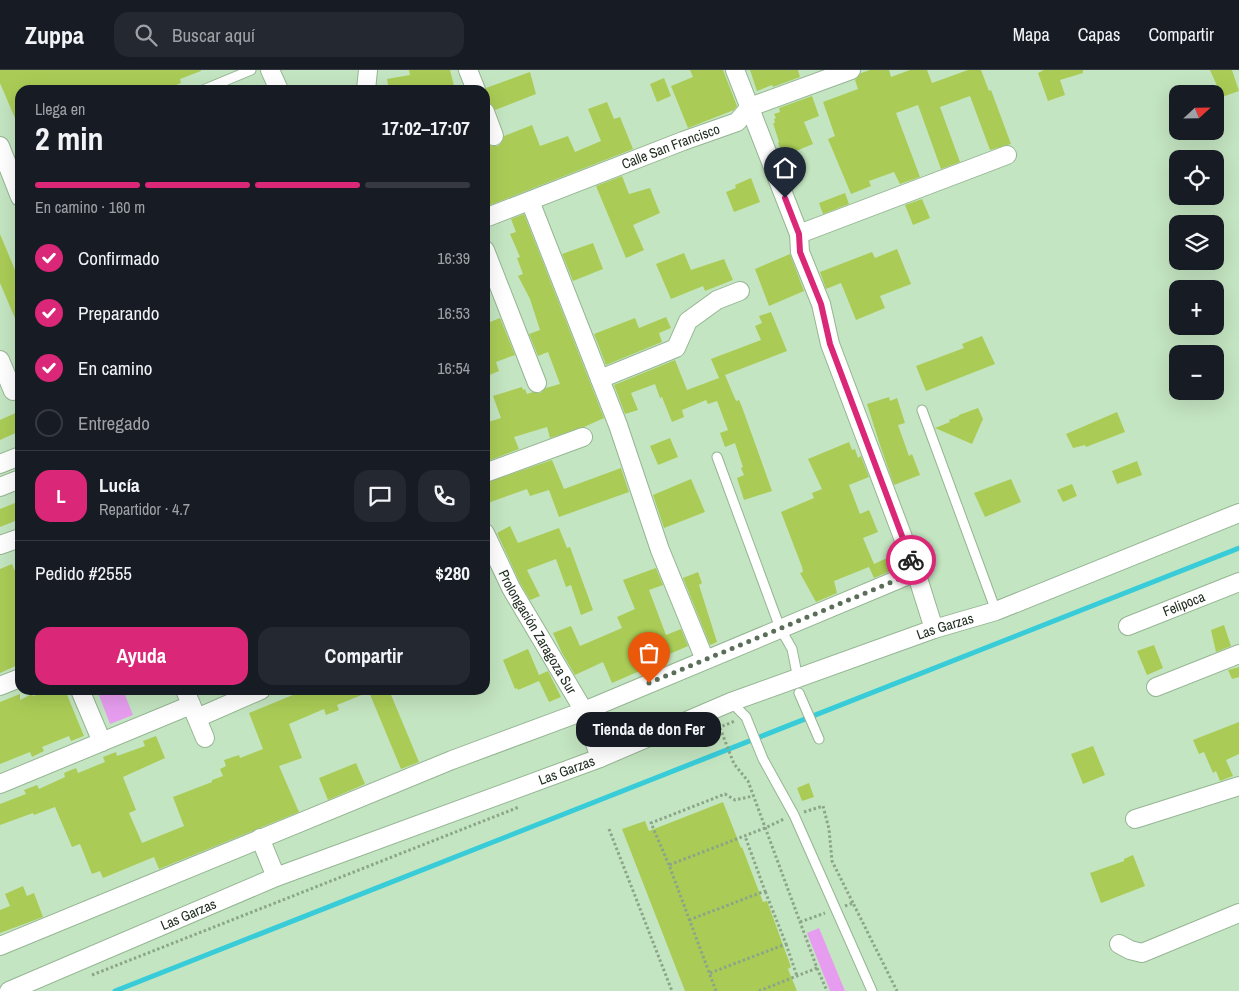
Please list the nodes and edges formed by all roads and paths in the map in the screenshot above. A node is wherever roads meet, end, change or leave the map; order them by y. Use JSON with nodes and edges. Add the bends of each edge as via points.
{"nodes":[{"id":1,"x":251,"y":70,"type":"edge"},
{"id":2,"x":270,"y":70,"type":"edge"},
{"id":3,"x":368,"y":70,"type":"edge"},
{"id":4,"x":468,"y":70,"type":"edge"},
{"id":5,"x":735,"y":70,"type":"edge"},
{"id":6,"x":851,"y":70,"type":"edge"},
{"id":7,"x":215,"y":85,"type":"edge"},
{"id":8,"x":277,"y":85,"type":"edge"},
{"id":9,"x":366,"y":85,"type":"edge"},
{"id":10,"x":474,"y":85,"type":"edge"},
{"id":11,"x":750,"y":107,"type":"junction"},
{"id":12,"x":490,"y":125,"type":"edge"},
{"id":13,"x":494,"y":136,"type":"dead end"},
{"id":14,"x":0,"y":146,"type":"edge"},
{"id":15,"x":1007,"y":155,"type":"dead end"},
{"id":16,"x":15,"y":184,"type":"edge"},
{"id":17,"x":530,"y":201,"type":"junction"},
{"id":18,"x":490,"y":216,"type":"edge"},
{"id":19,"x":799,"y":234,"type":"junction"},
{"id":20,"x":490,"y":263,"type":"edge"},
{"id":21,"x":740,"y":291,"type":"dead end"},
{"id":22,"x":0,"y":360,"type":"edge"},
{"id":23,"x":600,"y":379,"type":"junction"},
{"id":24,"x":537,"y":383,"type":"dead end"},
{"id":25,"x":11,"y":392,"type":"edge"},
{"id":26,"x":922,"y":410,"type":"dead end"},
{"id":27,"x":583,"y":437,"type":"dead end"},
{"id":28,"x":717,"y":457,"type":"dead end"},
{"id":29,"x":15,"y":458,"type":"edge"},
{"id":30,"x":0,"y":464,"type":"edge"},
{"id":31,"x":490,"y":471,"type":"edge"},
{"id":32,"x":15,"y":481,"type":"edge"},
{"id":33,"x":0,"y":487,"type":"edge"},
{"id":34,"x":1239,"y":513,"type":"edge"},
{"id":35,"x":15,"y":540,"type":"edge"},
{"id":36,"x":0,"y":545,"type":"edge"},
{"id":37,"x":490,"y":545,"type":"edge"},
{"id":38,"x":916,"y":572,"type":"junction"},
{"id":39,"x":1239,"y":582,"type":"edge"},
{"id":40,"x":996,"y":611,"type":"junction"},
{"id":41,"x":1128,"y":626,"type":"dead end"},
{"id":42,"x":780,"y":628,"type":"junction"},
{"id":43,"x":934,"y":629,"type":"junction"},
{"id":44,"x":1239,"y":654,"type":"edge"},
{"id":45,"x":705,"y":660,"type":"junction"},
{"id":46,"x":15,"y":680,"type":"edge"},
{"id":47,"x":0,"y":686,"type":"edge"},
{"id":48,"x":799,"y":686,"type":"junction"},
{"id":49,"x":1156,"y":687,"type":"dead end"},
{"id":50,"x":82,"y":695,"type":"edge"},
{"id":51,"x":236,"y":695,"type":"edge"},
{"id":52,"x":731,"y":702,"type":"junction"},
{"id":53,"x":191,"y":704,"type":"edge"},
{"id":54,"x":584,"y":711,"type":"junction"},
{"id":55,"x":746,"y":717,"type":"junction"},
{"id":56,"x":720,"y":728,"type":"junction"},
{"id":57,"x":205,"y":738,"type":"dead end"},
{"id":58,"x":819,"y":739,"type":"dead end"},
{"id":59,"x":102,"y":742,"type":"junction"},
{"id":60,"x":674,"y":746,"type":"dead end"},
{"id":61,"x":600,"y":758,"type":"junction"},
{"id":62,"x":0,"y":784,"type":"edge"},
{"id":63,"x":1239,"y":786,"type":"edge"},
{"id":64,"x":753,"y":796,"type":"junction"},
{"id":65,"x":525,"y":805,"type":"dead end"},
{"id":66,"x":1136,"y":819,"type":"dead end"},
{"id":67,"x":765,"y":828,"type":"junction"},
{"id":68,"x":609,"y":829,"type":"dead end"},
{"id":69,"x":745,"y":836,"type":"junction"},
{"id":70,"x":260,"y":838,"type":"junction"},
{"id":71,"x":668,"y":865,"type":"junction"},
{"id":72,"x":276,"y":877,"type":"junction"},
{"id":73,"x":765,"y":891,"type":"junction"},
{"id":74,"x":1239,"y":912,"type":"edge"},
{"id":75,"x":689,"y":920,"type":"junction"},
{"id":76,"x":786,"y":944,"type":"junction"},
{"id":77,"x":1119,"y":944,"type":"dead end"},
{"id":78,"x":0,"y":946,"type":"edge"},
{"id":79,"x":817,"y":968,"type":"junction"},
{"id":80,"x":710,"y":973,"type":"junction"},
{"id":81,"x":89,"y":976,"type":"dead end"},
{"id":82,"x":797,"y":976,"type":"junction"},
{"id":83,"x":9,"y":991,"type":"edge"},
{"id":84,"x":672,"y":991,"type":"edge"},
{"id":85,"x":716,"y":991,"type":"edge"},
{"id":86,"x":759,"y":991,"type":"edge"},
{"id":87,"x":827,"y":991,"type":"edge"},
{"id":88,"x":872,"y":991,"type":"edge"}],
"edges":[{"from":1,"to":7,"type":"lane"},
{"from":2,"to":8,"type":"street"},
{"from":3,"to":9,"type":"street"},
{"from":4,"to":10,"type":"street"},
{"from":5,"to":11,"type":"street"},
{"from":6,"to":11,"type":"street","name":"Calle San Francisco"},
{"from":11,"to":17,"type":"street","name":"Calle San Francisco","via":[[737,122]]},
{"from":11,"to":19,"type":"street"},
{"from":12,"to":13,"type":"street"},
{"from":14,"to":16,"type":"street"},
{"from":15,"to":19,"type":"street"},
{"from":17,"to":18,"type":"street","name":"Calle San Francisco"},
{"from":17,"to":23,"type":"street"},
{"from":19,"to":38,"type":"street","via":[[800,252],[821,304],[830,344]]},
{"from":20,"to":24,"type":"street"},
{"from":21,"to":23,"type":"street","via":[[717,300],[688,320],[676,348]]},
{"from":22,"to":25,"type":"street"},
{"from":23,"to":45,"type":"street","via":[[660,550]]},
{"from":26,"to":40,"type":"lane"},
{"from":27,"to":31,"type":"street"},
{"from":28,"to":42,"type":"lane"},
{"from":29,"to":30,"type":"street"},
{"from":32,"to":33,"type":"street"},
{"from":34,"to":40,"type":"street","name":"Las Garzas"},
{"from":35,"to":36,"type":"street"},
{"from":37,"to":54,"type":"street","name":"Prolongación Zaragoza Sur","via":[[510,588]]},
{"from":38,"to":42,"type":"street"},
{"from":38,"to":43,"type":"street"},
{"from":39,"to":41,"type":"street","name":"Felipoca"},
{"from":40,"to":43,"type":"street","name":"Las Garzas"},
{"from":42,"to":45,"type":"street"},
{"from":42,"to":48,"type":"lane","via":[[792,650]]},
{"from":43,"to":48,"type":"street","name":"Las Garzas"},
{"from":44,"to":49,"type":"street"},
{"from":45,"to":54,"type":"street"},
{"from":46,"to":47,"type":"street"},
{"from":48,"to":52,"type":"street","name":"Las Garzas"},
{"from":48,"to":58,"type":"lane"},
{"from":50,"to":59,"type":"street"},
{"from":51,"to":53,"type":"street"},
{"from":52,"to":55,"type":"lane"},
{"from":52,"to":61,"type":"street","name":"Las Garzas"},
{"from":53,"to":57,"type":"street"},
{"from":53,"to":59,"type":"street"},
{"from":54,"to":61,"type":"street","name":"Prolongación Zaragoza Sur"},
{"from":54,"to":70,"type":"street","via":[[452,760]]},
{"from":55,"to":56,"type":"path"},
{"from":55,"to":88,"type":"lane","via":[[763,759],[794,814]]},
{"from":56,"to":60,"type":"path"},
{"from":56,"to":64,"type":"path","via":[[734,764],[748,781]]},
{"from":59,"to":62,"type":"street"},
{"from":61,"to":72,"type":"street","name":"Las Garzas"},
{"from":63,"to":66,"type":"street"},
{"from":64,"to":67,"type":"path"},
{"from":64,"to":71,"type":"path","via":[[735,800],[725,794],[651,823]]},
{"from":65,"to":81,"type":"path"},
{"from":67,"to":69,"type":"path"},
{"from":67,"to":79,"type":"path"},
{"from":68,"to":84,"type":"path"},
{"from":69,"to":71,"type":"path"},
{"from":69,"to":73,"type":"path"},
{"from":70,"to":72,"type":"street"},
{"from":70,"to":78,"type":"street"},
{"from":71,"to":75,"type":"path"},
{"from":72,"to":83,"type":"street","name":"Las Garzas"},
{"from":73,"to":75,"type":"path"},
{"from":73,"to":76,"type":"path"},
{"from":74,"to":77,"type":"street","via":[[1142,953]]},
{"from":75,"to":80,"type":"path"},
{"from":76,"to":80,"type":"path"},
{"from":76,"to":82,"type":"path"},
{"from":79,"to":82,"type":"path"},
{"from":79,"to":87,"type":"path"},
{"from":80,"to":85,"type":"path"},
{"from":82,"to":86,"type":"path"}]}
